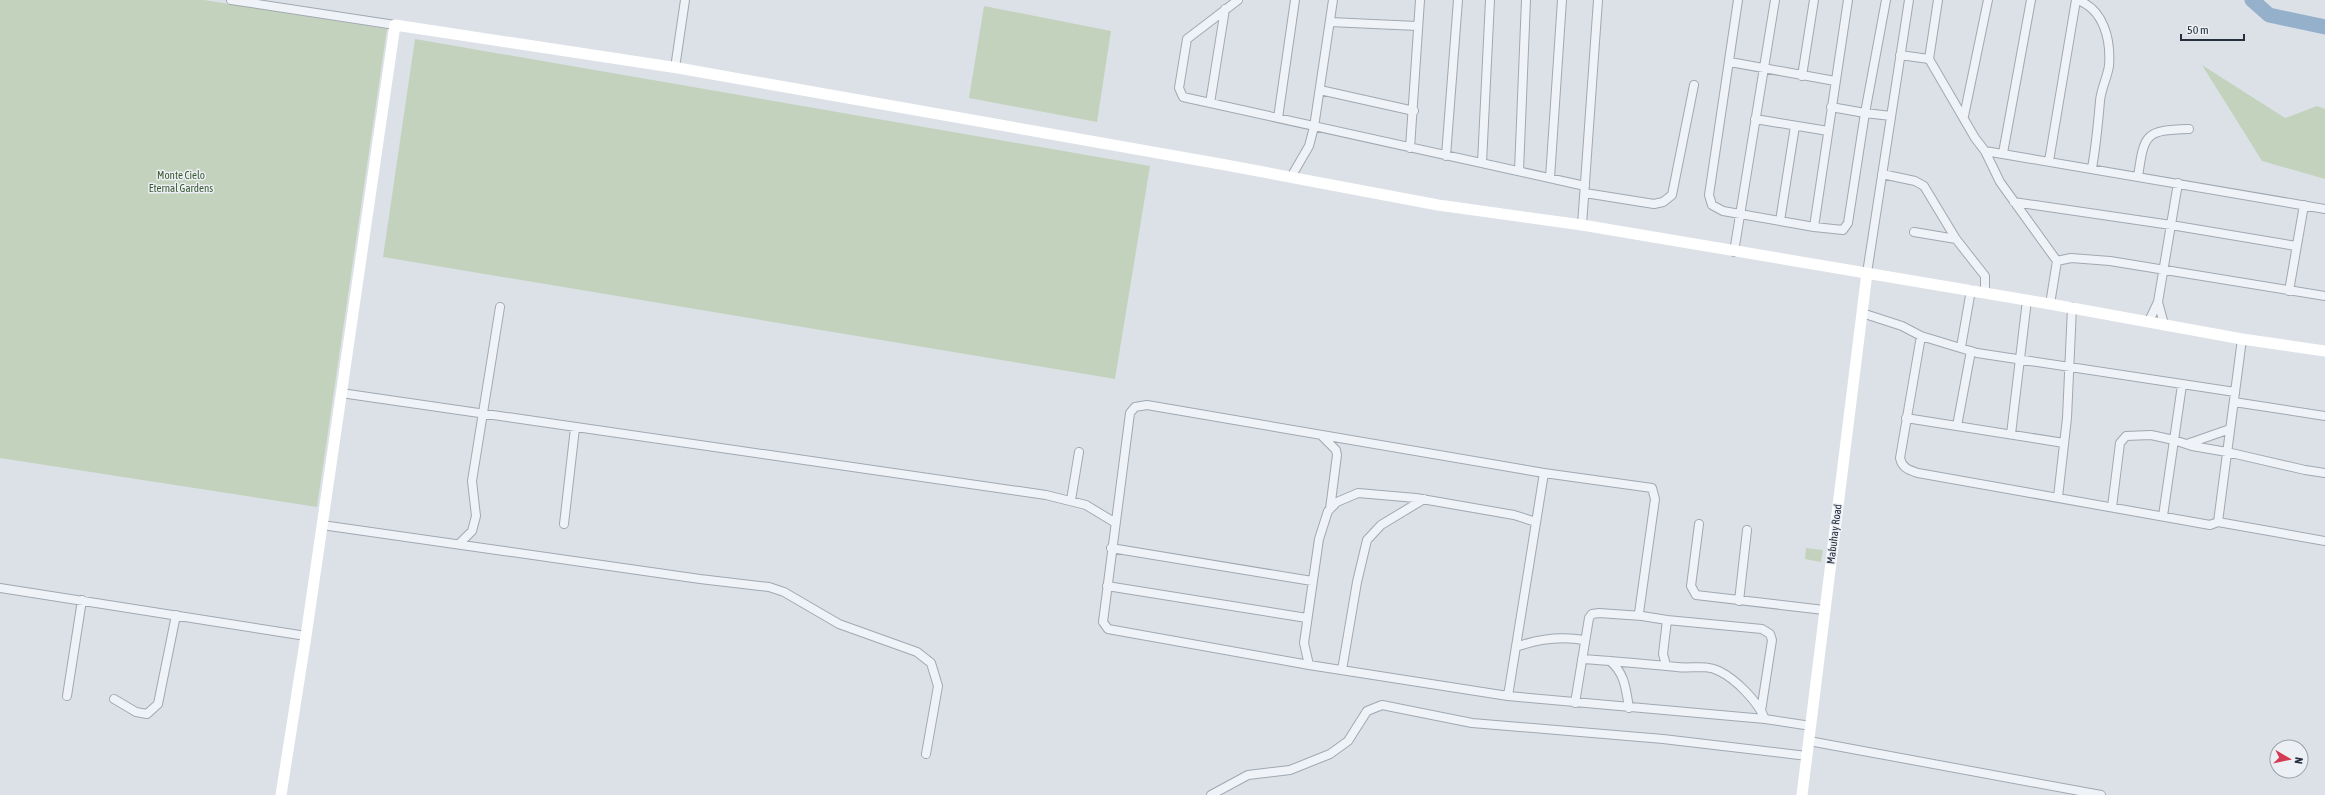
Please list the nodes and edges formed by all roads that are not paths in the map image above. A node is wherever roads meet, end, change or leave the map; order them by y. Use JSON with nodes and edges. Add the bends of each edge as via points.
{"nodes":[{"id":1,"x":231,"y":0,"type":"edge"},
{"id":2,"x":685,"y":0,"type":"edge"},
{"id":3,"x":1238,"y":0,"type":"edge"},
{"id":4,"x":1295,"y":0,"type":"edge"},
{"id":5,"x":1333,"y":0,"type":"edge"},
{"id":6,"x":1420,"y":0,"type":"edge"},
{"id":7,"x":1458,"y":0,"type":"edge"},
{"id":8,"x":1490,"y":0,"type":"edge"},
{"id":9,"x":1526,"y":0,"type":"edge"},
{"id":10,"x":1562,"y":0,"type":"edge"},
{"id":11,"x":1598,"y":0,"type":"edge"},
{"id":12,"x":1738,"y":0,"type":"edge"},
{"id":13,"x":1775,"y":0,"type":"edge"},
{"id":14,"x":1814,"y":0,"type":"edge"},
{"id":15,"x":1848,"y":0,"type":"edge"},
{"id":16,"x":1886,"y":0,"type":"edge"},
{"id":17,"x":1909,"y":0,"type":"edge"},
{"id":18,"x":1938,"y":0,"type":"edge"},
{"id":19,"x":1988,"y":0,"type":"edge"},
{"id":20,"x":2032,"y":0,"type":"edge"},
{"id":21,"x":2077,"y":0,"type":"edge"},
{"id":22,"x":1225,"y":9,"type":"junction"},
{"id":23,"x":1330,"y":22,"type":"junction"},
{"id":24,"x":395,"y":25,"type":"junction"},
{"id":25,"x":1417,"y":26,"type":"junction"},
{"id":26,"x":1900,"y":55,"type":"junction"},
{"id":27,"x":1929,"y":60,"type":"junction"},
{"id":28,"x":1730,"y":62,"type":"junction"},
{"id":29,"x":675,"y":68,"type":"junction"},
{"id":30,"x":1763,"y":69,"type":"junction"},
{"id":31,"x":1802,"y":76,"type":"junction"},
{"id":32,"x":1835,"y":82,"type":"junction"},
{"id":33,"x":1694,"y":85,"type":"dead end"},
{"id":34,"x":1320,"y":90,"type":"junction"},
{"id":35,"x":1210,"y":103,"type":"junction"},
{"id":36,"x":1831,"y":107,"type":"junction"},
{"id":37,"x":1414,"y":111,"type":"junction"},
{"id":38,"x":1865,"y":113,"type":"junction"},
{"id":39,"x":1891,"y":116,"type":"junction"},
{"id":40,"x":1964,"y":116,"type":"junction"},
{"id":41,"x":1278,"y":118,"type":"junction"},
{"id":42,"x":1755,"y":120,"type":"junction"},
{"id":43,"x":1314,"y":126,"type":"junction"},
{"id":44,"x":1795,"y":126,"type":"junction"},
{"id":45,"x":2189,"y":129,"type":"dead end"},
{"id":46,"x":1828,"y":131,"type":"junction"},
{"id":47,"x":1410,"y":148,"type":"junction"},
{"id":48,"x":1985,"y":151,"type":"junction"},
{"id":49,"x":2003,"y":153,"type":"junction"},
{"id":50,"x":1446,"y":156,"type":"junction"},
{"id":51,"x":2049,"y":161,"type":"junction"},
{"id":52,"x":1482,"y":164,"type":"junction"},
{"id":53,"x":2092,"y":168,"type":"junction"},
{"id":54,"x":1519,"y":171,"type":"junction"},
{"id":55,"x":1882,"y":174,"type":"junction"},
{"id":56,"x":2138,"y":176,"type":"junction"},
{"id":57,"x":1291,"y":177,"type":"junction"},
{"id":58,"x":1550,"y":178,"type":"junction"},
{"id":59,"x":2178,"y":183,"type":"junction"},
{"id":60,"x":1585,"y":189,"type":"junction"},
{"id":61,"x":2014,"y":202,"type":"junction"},
{"id":62,"x":2304,"y":205,"type":"junction"},
{"id":63,"x":2325,"y":209,"type":"edge"},
{"id":64,"x":1740,"y":214,"type":"junction"},
{"id":65,"x":1780,"y":221,"type":"junction"},
{"id":66,"x":1582,"y":225,"type":"junction"},
{"id":67,"x":2171,"y":225,"type":"junction"},
{"id":68,"x":1814,"y":227,"type":"junction"},
{"id":69,"x":1914,"y":232,"type":"dead end"},
{"id":70,"x":1956,"y":239,"type":"junction"},
{"id":71,"x":2296,"y":246,"type":"junction"},
{"id":72,"x":1734,"y":252,"type":"junction"},
{"id":73,"x":2057,"y":261,"type":"junction"},
{"id":74,"x":2164,"y":269,"type":"junction"},
{"id":75,"x":1867,"y":273,"type":"junction"},
{"id":76,"x":1971,"y":290,"type":"junction"},
{"id":77,"x":2289,"y":291,"type":"junction"},
{"id":78,"x":1985,"y":292,"type":"junction"},
{"id":79,"x":2325,"y":296,"type":"edge"},
{"id":80,"x":2027,"y":300,"type":"junction"},
{"id":81,"x":2158,"y":302,"type":"junction"},
{"id":82,"x":2050,"y":304,"type":"junction"},
{"id":83,"x":500,"y":307,"type":"dead end"},
{"id":84,"x":2072,"y":307,"type":"junction"},
{"id":85,"x":1862,"y":314,"type":"junction"},
{"id":86,"x":2149,"y":321,"type":"junction"},
{"id":87,"x":2164,"y":324,"type":"junction"},
{"id":88,"x":1920,"y":336,"type":"junction"},
{"id":89,"x":2242,"y":339,"type":"junction"},
{"id":90,"x":1961,"y":347,"type":"junction"},
{"id":91,"x":1971,"y":351,"type":"junction"},
{"id":92,"x":2325,"y":351,"type":"edge"},
{"id":93,"x":2021,"y":359,"type":"junction"},
{"id":94,"x":2069,"y":368,"type":"junction"},
{"id":95,"x":2182,"y":385,"type":"junction"},
{"id":96,"x":2235,"y":392,"type":"junction"},
{"id":97,"x":342,"y":393,"type":"junction"},
{"id":98,"x":2234,"y":402,"type":"junction"},
{"id":99,"x":482,"y":414,"type":"junction"},
{"id":100,"x":2325,"y":416,"type":"edge"},
{"id":101,"x":1906,"y":418,"type":"junction"},
{"id":102,"x":1957,"y":426,"type":"junction"},
{"id":103,"x":575,"y":428,"type":"junction"},
{"id":104,"x":2230,"y":430,"type":"junction"},
{"id":105,"x":2010,"y":434,"type":"junction"},
{"id":106,"x":1322,"y":436,"type":"junction"},
{"id":107,"x":2174,"y":440,"type":"junction"},
{"id":108,"x":2064,"y":443,"type":"junction"},
{"id":109,"x":2187,"y":444,"type":"junction"},
{"id":110,"x":1078,"y":452,"type":"dead end"},
{"id":111,"x":2227,"y":452,"type":"junction"},
{"id":112,"x":1544,"y":473,"type":"junction"},
{"id":113,"x":2325,"y":473,"type":"edge"},
{"id":114,"x":2058,"y":497,"type":"junction"},
{"id":115,"x":1424,"y":499,"type":"junction"},
{"id":116,"x":1071,"y":500,"type":"junction"},
{"id":117,"x":2112,"y":507,"type":"junction"},
{"id":118,"x":1330,"y":509,"type":"junction"},
{"id":119,"x":2163,"y":516,"type":"junction"},
{"id":120,"x":1114,"y":522,"type":"junction"},
{"id":121,"x":1536,"y":522,"type":"junction"},
{"id":122,"x":2218,"y":522,"type":"junction"},
{"id":123,"x":564,"y":524,"type":"dead end"},
{"id":124,"x":1699,"y":524,"type":"dead end"},
{"id":125,"x":322,"y":525,"type":"junction"},
{"id":126,"x":1747,"y":530,"type":"dead end"},
{"id":127,"x":2325,"y":541,"type":"edge"},
{"id":128,"x":459,"y":544,"type":"junction"},
{"id":129,"x":1111,"y":548,"type":"junction"},
{"id":130,"x":1312,"y":582,"type":"junction"},
{"id":131,"x":1107,"y":586,"type":"junction"},
{"id":132,"x":0,"y":588,"type":"edge"},
{"id":133,"x":82,"y":600,"type":"junction"},
{"id":134,"x":1739,"y":601,"type":"junction"},
{"id":135,"x":1824,"y":610,"type":"junction"},
{"id":136,"x":176,"y":615,"type":"junction"},
{"id":137,"x":1642,"y":616,"type":"junction"},
{"id":138,"x":1307,"y":618,"type":"junction"},
{"id":139,"x":1667,"y":620,"type":"junction"},
{"id":140,"x":306,"y":636,"type":"junction"},
{"id":141,"x":1584,"y":640,"type":"junction"},
{"id":142,"x":1516,"y":647,"type":"junction"},
{"id":143,"x":1582,"y":659,"type":"junction"},
{"id":144,"x":1610,"y":661,"type":"junction"},
{"id":145,"x":1309,"y":665,"type":"junction"},
{"id":146,"x":1666,"y":665,"type":"junction"},
{"id":147,"x":1342,"y":670,"type":"junction"},
{"id":148,"x":67,"y":696,"type":"dead end"},
{"id":149,"x":1508,"y":696,"type":"junction"},
{"id":150,"x":114,"y":699,"type":"dead end"},
{"id":151,"x":1575,"y":703,"type":"junction"},
{"id":152,"x":1629,"y":708,"type":"junction"},
{"id":153,"x":1762,"y":711,"type":"junction"},
{"id":154,"x":1765,"y":719,"type":"junction"},
{"id":155,"x":1811,"y":726,"type":"junction"},
{"id":156,"x":1809,"y":741,"type":"junction"},
{"id":157,"x":926,"y":754,"type":"dead end"},
{"id":158,"x":1807,"y":756,"type":"junction"},
{"id":159,"x":2066,"y":792,"type":"edge"},
{"id":160,"x":281,"y":795,"type":"edge"},
{"id":161,"x":1211,"y":795,"type":"edge"},
{"id":162,"x":1802,"y":795,"type":"edge"},
{"id":163,"x":2101,"y":795,"type":"edge"}],
"edges":[{"from":1,"to":24,"type":"street"},
{"from":2,"to":29,"type":"street"},
{"from":3,"to":22,"type":"street"},
{"from":4,"to":41,"type":"street"},
{"from":5,"to":23,"type":"street"},
{"from":6,"to":25,"type":"street"},
{"from":7,"to":50,"type":"street"},
{"from":8,"to":52,"type":"street"},
{"from":9,"to":54,"type":"street"},
{"from":10,"to":58,"type":"street"},
{"from":11,"to":60,"type":"street"},
{"from":12,"to":28,"type":"street"},
{"from":13,"to":30,"type":"street"},
{"from":14,"to":31,"type":"street"},
{"from":15,"to":32,"type":"street"},
{"from":16,"to":38,"type":"street"},
{"from":17,"to":26,"type":"street"},
{"from":18,"to":27,"type":"street"},
{"from":19,"to":40,"type":"street"},
{"from":20,"to":49,"type":"street"},
{"from":21,"to":51,"type":"street"},
{"from":21,"to":53,"type":"street","via":[[2091,6],[2100,17],[2109,54]]},
{"from":22,"to":35,"type":"street"},
{"from":22,"to":35,"type":"street","via":[[1187,39],[1180,80],[1179,88],[1183,97]]},
{"from":23,"to":25,"type":"street"},
{"from":23,"to":34,"type":"street"},
{"from":24,"to":29,"type":"street"},
{"from":24,"to":97,"type":"street"},
{"from":25,"to":37,"type":"street"},
{"from":26,"to":27,"type":"street"},
{"from":26,"to":39,"type":"street"},
{"from":27,"to":40,"type":"street"},
{"from":28,"to":30,"type":"street"},
{"from":28,"to":64,"type":"street","via":[[1709,201],[1717,208]]},
{"from":29,"to":57,"type":"street"},
{"from":30,"to":31,"type":"street"},
{"from":30,"to":42,"type":"street"},
{"from":31,"to":32,"type":"street"},
{"from":32,"to":36,"type":"street"},
{"from":33,"to":60,"type":"street","via":[[1672,195],[1663,202],[1654,204]]},
{"from":34,"to":37,"type":"street"},
{"from":34,"to":43,"type":"street"},
{"from":35,"to":41,"type":"street"},
{"from":36,"to":38,"type":"street"},
{"from":36,"to":46,"type":"street"},
{"from":37,"to":47,"type":"street"},
{"from":38,"to":39,"type":"street"},
{"from":38,"to":68,"type":"street","via":[[1848,223],[1843,230]]},
{"from":39,"to":55,"type":"street"},
{"from":40,"to":48,"type":"street"},
{"from":41,"to":43,"type":"street"},
{"from":42,"to":44,"type":"street"},
{"from":42,"to":64,"type":"street"},
{"from":43,"to":47,"type":"street"},
{"from":43,"to":57,"type":"street","via":[[1309,146]]},
{"from":44,"to":46,"type":"street"},
{"from":44,"to":65,"type":"street"},
{"from":45,"to":56,"type":"street","via":[[2161,130],[2148,138],[2143,147]]},
{"from":46,"to":68,"type":"street"},
{"from":47,"to":50,"type":"street"},
{"from":48,"to":49,"type":"street"},
{"from":48,"to":61,"type":"street","via":[[2000,182]]},
{"from":49,"to":51,"type":"street"},
{"from":50,"to":52,"type":"street"},
{"from":51,"to":53,"type":"street"},
{"from":52,"to":54,"type":"street"},
{"from":53,"to":56,"type":"street"},
{"from":54,"to":58,"type":"street"},
{"from":55,"to":70,"type":"street","via":[[1924,186]]},
{"from":55,"to":75,"type":"street"},
{"from":56,"to":59,"type":"street"},
{"from":57,"to":66,"type":"street","via":[[1438,205]]},
{"from":58,"to":60,"type":"street"},
{"from":59,"to":62,"type":"street"},
{"from":59,"to":67,"type":"street"},
{"from":60,"to":66,"type":"street"},
{"from":61,"to":67,"type":"street"},
{"from":61,"to":73,"type":"street"},
{"from":62,"to":63,"type":"street"},
{"from":62,"to":71,"type":"street"},
{"from":64,"to":65,"type":"street"},
{"from":64,"to":72,"type":"street"},
{"from":65,"to":68,"type":"street"},
{"from":66,"to":72,"type":"street"},
{"from":67,"to":71,"type":"street"},
{"from":67,"to":74,"type":"street"},
{"from":69,"to":70,"type":"street"},
{"from":70,"to":78,"type":"street","via":[[1984,276]]},
{"from":71,"to":77,"type":"street"},
{"from":72,"to":75,"type":"street"},
{"from":73,"to":74,"type":"street","via":[[2080,258]]},
{"from":73,"to":82,"type":"street"},
{"from":74,"to":77,"type":"street"},
{"from":74,"to":81,"type":"street"},
{"from":75,"to":76,"type":"street"},
{"from":75,"to":85,"type":"street","name":"Mabuhay Road"},
{"from":76,"to":78,"type":"street"},
{"from":76,"to":90,"type":"street"},
{"from":77,"to":79,"type":"street"},
{"from":78,"to":80,"type":"street"},
{"from":80,"to":82,"type":"street"},
{"from":80,"to":93,"type":"street"},
{"from":81,"to":86,"type":"street"},
{"from":81,"to":87,"type":"street"},
{"from":82,"to":84,"type":"street"},
{"from":83,"to":99,"type":"street"},
{"from":84,"to":86,"type":"street"},
{"from":84,"to":94,"type":"street"},
{"from":85,"to":88,"type":"street","via":[[1902,326]]},
{"from":85,"to":135,"type":"street","name":"Mabuhay Road"},
{"from":86,"to":87,"type":"street"},
{"from":87,"to":89,"type":"street"},
{"from":88,"to":90,"type":"street"},
{"from":88,"to":101,"type":"street"},
{"from":89,"to":92,"type":"street"},
{"from":89,"to":96,"type":"street"},
{"from":90,"to":91,"type":"street"},
{"from":91,"to":93,"type":"street"},
{"from":91,"to":102,"type":"street"},
{"from":93,"to":94,"type":"street"},
{"from":93,"to":105,"type":"street"},
{"from":94,"to":95,"type":"street"},
{"from":94,"to":108,"type":"street"},
{"from":95,"to":96,"type":"street"},
{"from":95,"to":107,"type":"street"},
{"from":96,"to":98,"type":"street"},
{"from":97,"to":99,"type":"street"},
{"from":97,"to":125,"type":"street"},
{"from":98,"to":100,"type":"street"},
{"from":98,"to":104,"type":"street"},
{"from":99,"to":103,"type":"street"},
{"from":99,"to":128,"type":"street","via":[[472,481],[476,516],[472,532]]},
{"from":101,"to":102,"type":"street"},
{"from":101,"to":114,"type":"street","via":[[1900,458],[1905,468],[1918,473]]},
{"from":102,"to":105,"type":"street"},
{"from":103,"to":116,"type":"street"},
{"from":103,"to":123,"type":"street"},
{"from":104,"to":109,"type":"street"},
{"from":104,"to":111,"type":"street"},
{"from":105,"to":108,"type":"street"},
{"from":106,"to":112,"type":"street"},
{"from":106,"to":118,"type":"street","via":[[1336,450],[1337,455]]},
{"from":106,"to":120,"type":"street","via":[[1147,405],[1135,406],[1130,414]]},
{"from":107,"to":109,"type":"street"},
{"from":107,"to":117,"type":"street","via":[[2142,434],[2122,439]]},
{"from":107,"to":119,"type":"street"},
{"from":108,"to":114,"type":"street"},
{"from":109,"to":111,"type":"street"},
{"from":110,"to":116,"type":"street"},
{"from":111,"to":113,"type":"street"},
{"from":111,"to":122,"type":"street"},
{"from":112,"to":121,"type":"street"},
{"from":112,"to":137,"type":"street","via":[[1652,488],[1655,499],[1640,607]]},
{"from":114,"to":117,"type":"street"},
{"from":115,"to":118,"type":"street","via":[[1358,493]]},
{"from":115,"to":121,"type":"street","via":[[1514,515]]},
{"from":115,"to":147,"type":"street","via":[[1381,525],[1367,540],[1358,576]]},
{"from":116,"to":120,"type":"street","via":[[1102,512]]},
{"from":117,"to":119,"type":"street"},
{"from":118,"to":130,"type":"street","via":[[1322,527]]},
{"from":119,"to":122,"type":"street","via":[[2210,525]]},
{"from":120,"to":129,"type":"street"},
{"from":121,"to":142,"type":"street"},
{"from":122,"to":127,"type":"street"},
{"from":124,"to":134,"type":"street","via":[[1691,586],[1693,592],[1705,597]]},
{"from":125,"to":128,"type":"street"},
{"from":125,"to":140,"type":"street"},
{"from":126,"to":134,"type":"street"},
{"from":128,"to":157,"type":"street","via":[[700,580],[768,587],[784,592],[840,624],[917,652],[931,662],[938,686]]},
{"from":129,"to":130,"type":"street"},
{"from":129,"to":131,"type":"street"},
{"from":130,"to":138,"type":"street"},
{"from":131,"to":138,"type":"street"},
{"from":131,"to":145,"type":"street","via":[[1103,622],[1108,629]]},
{"from":132,"to":133,"type":"street"},
{"from":133,"to":136,"type":"street"},
{"from":133,"to":148,"type":"street"},
{"from":134,"to":135,"type":"street"},
{"from":135,"to":155,"type":"street","name":"Mabuhay Road"},
{"from":136,"to":140,"type":"street"},
{"from":136,"to":150,"type":"street","via":[[158,704],[147,714],[136,712]]},
{"from":137,"to":139,"type":"street"},
{"from":137,"to":141,"type":"street","via":[[1592,614]]},
{"from":138,"to":145,"type":"street","via":[[1304,643]]},
{"from":139,"to":146,"type":"street","via":[[1663,654]]},
{"from":139,"to":153,"type":"street","via":[[1762,629],[1770,634],[1772,640]]},
{"from":140,"to":160,"type":"street"},
{"from":141,"to":142,"type":"street","via":[[1535,640]]},
{"from":141,"to":143,"type":"street"},
{"from":142,"to":149,"type":"street"},
{"from":143,"to":144,"type":"street"},
{"from":143,"to":151,"type":"street"},
{"from":144,"to":146,"type":"street"},
{"from":144,"to":152,"type":"street","via":[[1625,681]]},
{"from":145,"to":147,"type":"street"},
{"from":146,"to":153,"type":"street","via":[[1718,670],[1734,681]]},
{"from":147,"to":149,"type":"street"},
{"from":149,"to":151,"type":"street"},
{"from":151,"to":152,"type":"street"},
{"from":152,"to":154,"type":"street"},
{"from":153,"to":154,"type":"street"},
{"from":154,"to":155,"type":"street"},
{"from":155,"to":156,"type":"street","name":"Mabuhay Road"},
{"from":156,"to":158,"type":"street","name":"Mabuhay Road"},
{"from":156,"to":159,"type":"street"},
{"from":158,"to":161,"type":"street","via":[[1663,739],[1472,723],[1382,705],[1367,711],[1348,741],[1330,754],[1290,770],[1248,775]]},
{"from":158,"to":162,"type":"street","name":"Mabuhay Road"},
{"from":159,"to":163,"type":"street"}]}
